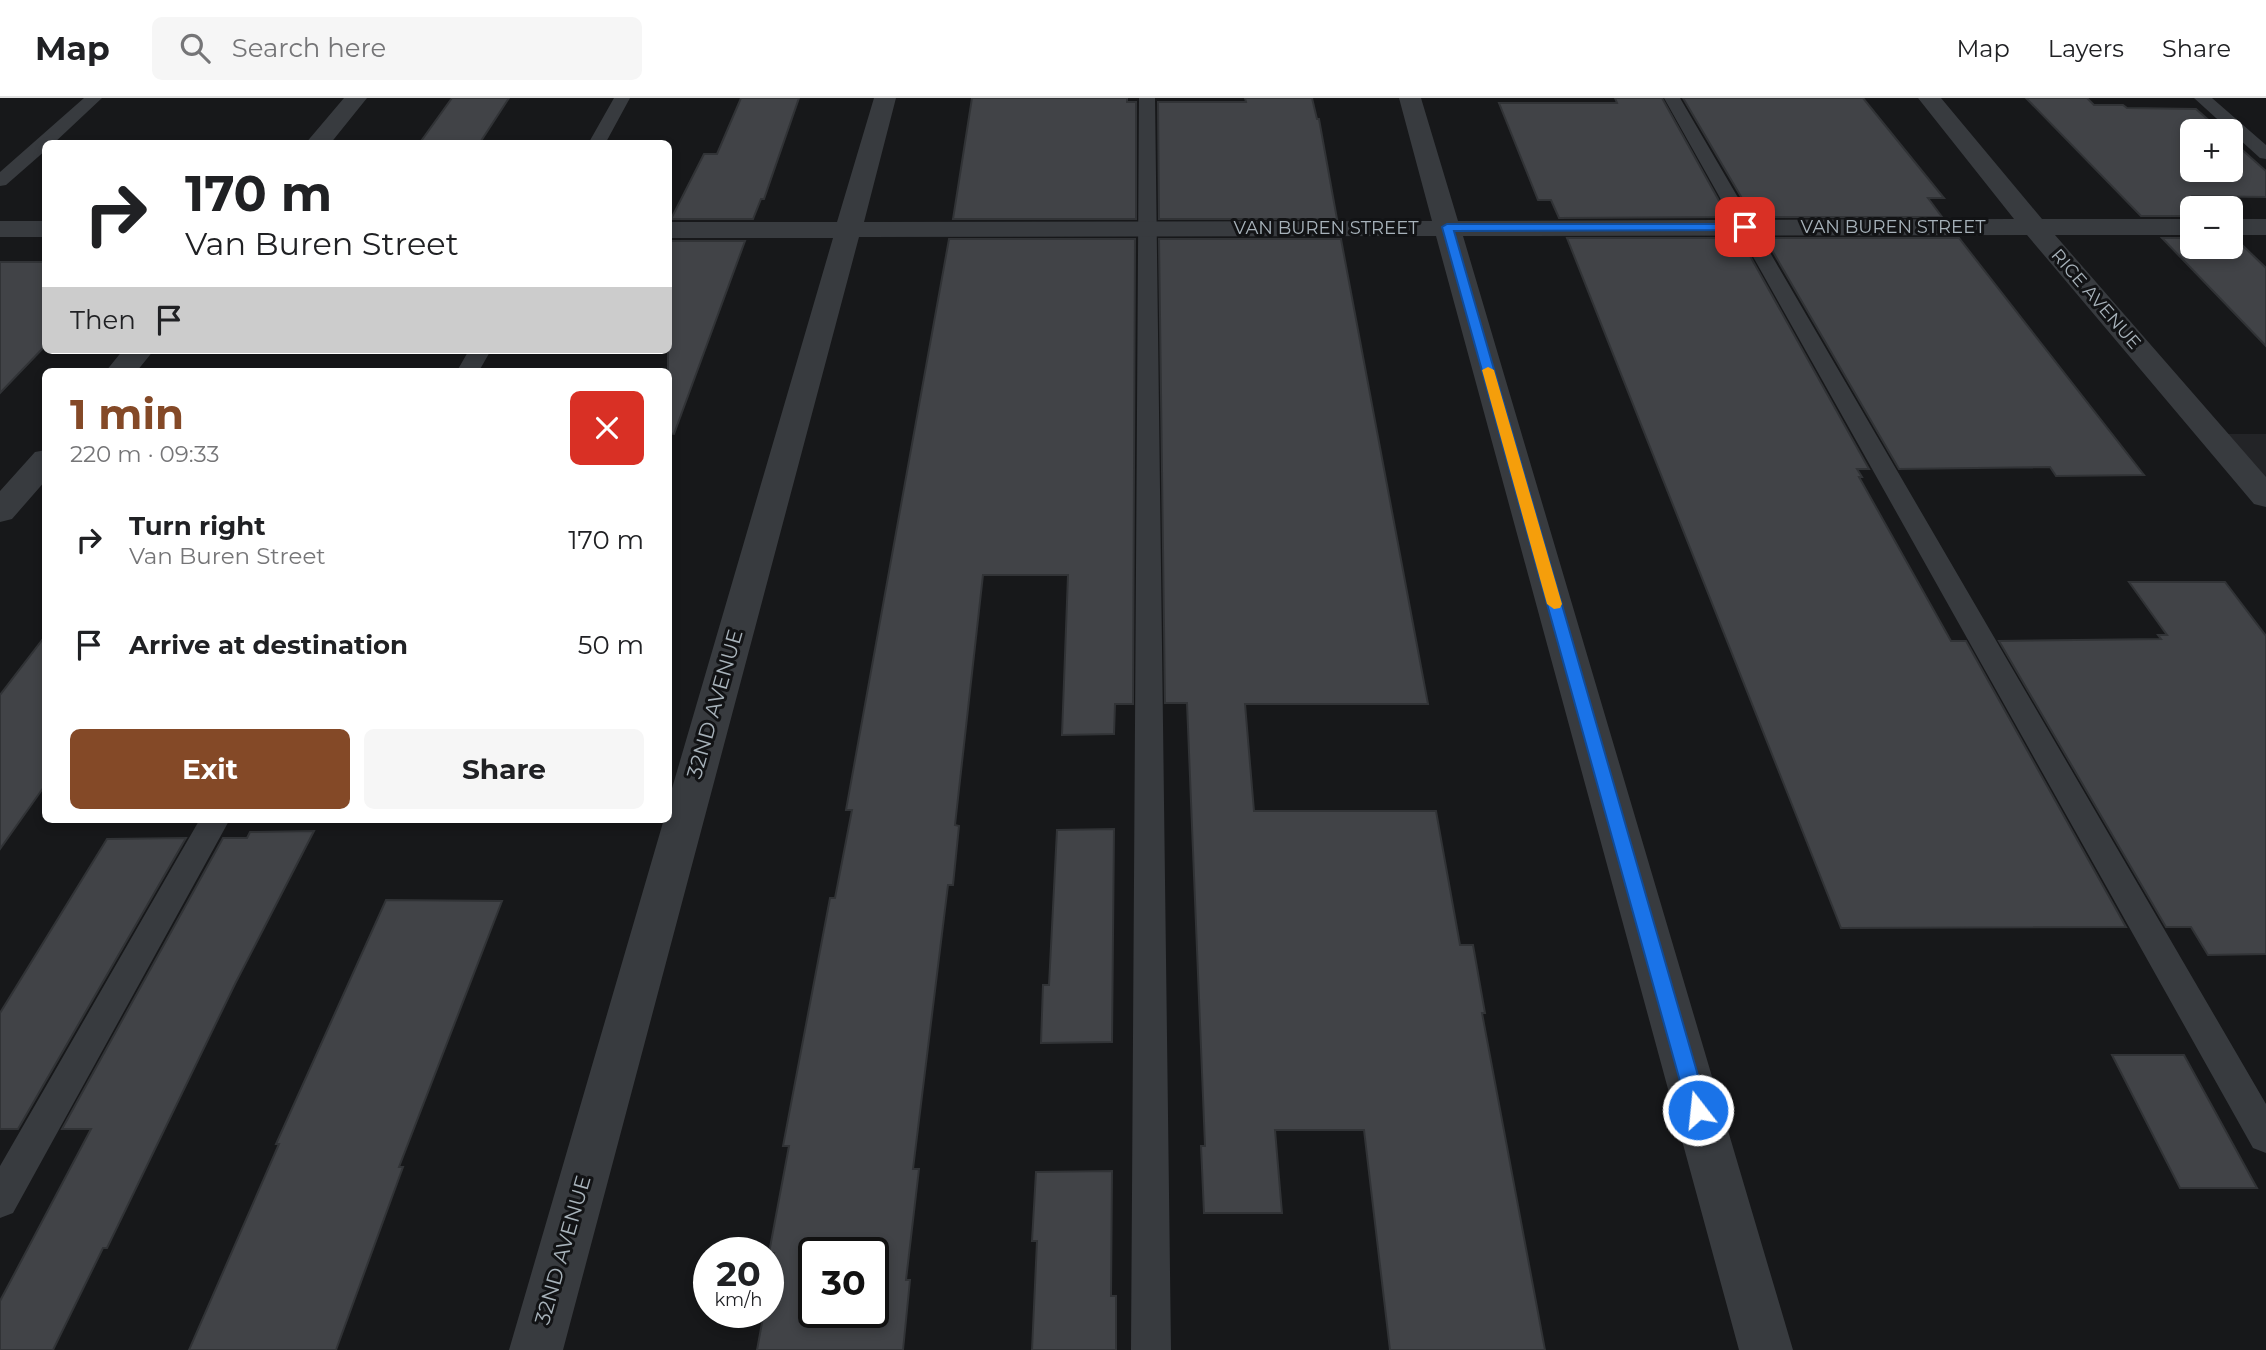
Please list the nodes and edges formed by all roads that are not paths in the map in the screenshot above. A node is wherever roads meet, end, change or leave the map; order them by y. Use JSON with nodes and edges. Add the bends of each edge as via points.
{"nodes":[{"id":1,"x":94,"y":98,"type":"edge"},
{"id":2,"x":356,"y":98,"type":"edge"},
{"id":3,"x":622,"y":98,"type":"edge"},
{"id":4,"x":885,"y":98,"type":"edge"},
{"id":5,"x":1147,"y":98,"type":"edge"},
{"id":6,"x":1410,"y":98,"type":"edge"},
{"id":7,"x":1672,"y":98,"type":"edge"},
{"id":8,"x":1929,"y":98,"type":"edge"},
{"id":9,"x":2202,"y":98,"type":"edge"},
{"id":10,"x":46,"y":140,"type":"edge"},
{"id":11,"x":320,"y":140,"type":"edge"},
{"id":12,"x":598,"y":140,"type":"edge"},
{"id":13,"x":42,"y":144,"type":"edge"},
{"id":14,"x":2266,"y":154,"type":"edge"},
{"id":15,"x":0,"y":181,"type":"edge"},
{"id":16,"x":1447,"y":227,"type":"junction"},
{"id":17,"x":1745,"y":227,"type":"junction"},
{"id":18,"x":2034,"y":227,"type":"junction"},
{"id":19,"x":2180,"y":227,"type":"edge"},
{"id":20,"x":2243,"y":227,"type":"edge"},
{"id":21,"x":2266,"y":227,"type":"edge"},
{"id":22,"x":0,"y":229,"type":"edge"},
{"id":23,"x":42,"y":229,"type":"edge"},
{"id":24,"x":1148,"y":229,"type":"junction"},
{"id":25,"x":672,"y":230,"type":"edge"},
{"id":26,"x":846,"y":230,"type":"junction"},
{"id":27,"x":136,"y":354,"type":"edge"},
{"id":28,"x":124,"y":368,"type":"edge"},
{"id":29,"x":42,"y":464,"type":"edge"},
{"id":30,"x":2263,"y":489,"type":"edge"},
{"id":31,"x":0,"y":512,"type":"edge"},
{"id":32,"x":213,"y":823,"type":"edge"},
{"id":33,"x":2266,"y":1137,"type":"edge"},
{"id":34,"x":0,"y":1201,"type":"edge"},
{"id":35,"x":536,"y":1350,"type":"edge"},
{"id":36,"x":1151,"y":1350,"type":"edge"},
{"id":37,"x":1766,"y":1350,"type":"edge"}],
"edges":[{"from":1,"to":10,"type":"lane"},
{"from":2,"to":11,"type":"street"},
{"from":3,"to":12,"type":"lane"},
{"from":4,"to":26,"type":"street","name":"32ND AVENUE"},
{"from":5,"to":24,"type":"lane"},
{"from":6,"to":16,"type":"street"},
{"from":7,"to":17,"type":"lane"},
{"from":8,"to":18,"type":"street","name":"RICE AVENUE"},
{"from":9,"to":14,"type":"lane"},
{"from":13,"to":15,"type":"lane"},
{"from":16,"to":17,"type":"street","name":"VAN BUREN STREET"},
{"from":16,"to":24,"type":"street","name":"VAN BUREN STREET"},
{"from":16,"to":37,"type":"street"},
{"from":17,"to":18,"type":"street","name":"VAN BUREN STREET"},
{"from":17,"to":33,"type":"lane"},
{"from":18,"to":19,"type":"street","name":"VAN BUREN STREET"},
{"from":18,"to":30,"type":"street","name":"RICE AVENUE"},
{"from":20,"to":21,"type":"street"},
{"from":22,"to":23,"type":"street"},
{"from":24,"to":26,"type":"street","name":"VAN BUREN STREET"},
{"from":24,"to":36,"type":"lane"},
{"from":25,"to":26,"type":"street","name":"VAN BUREN STREET"},
{"from":26,"to":35,"type":"street","name":"32ND AVENUE"},
{"from":27,"to":28,"type":"street"},
{"from":29,"to":31,"type":"street"},
{"from":32,"to":34,"type":"lane"}]}
